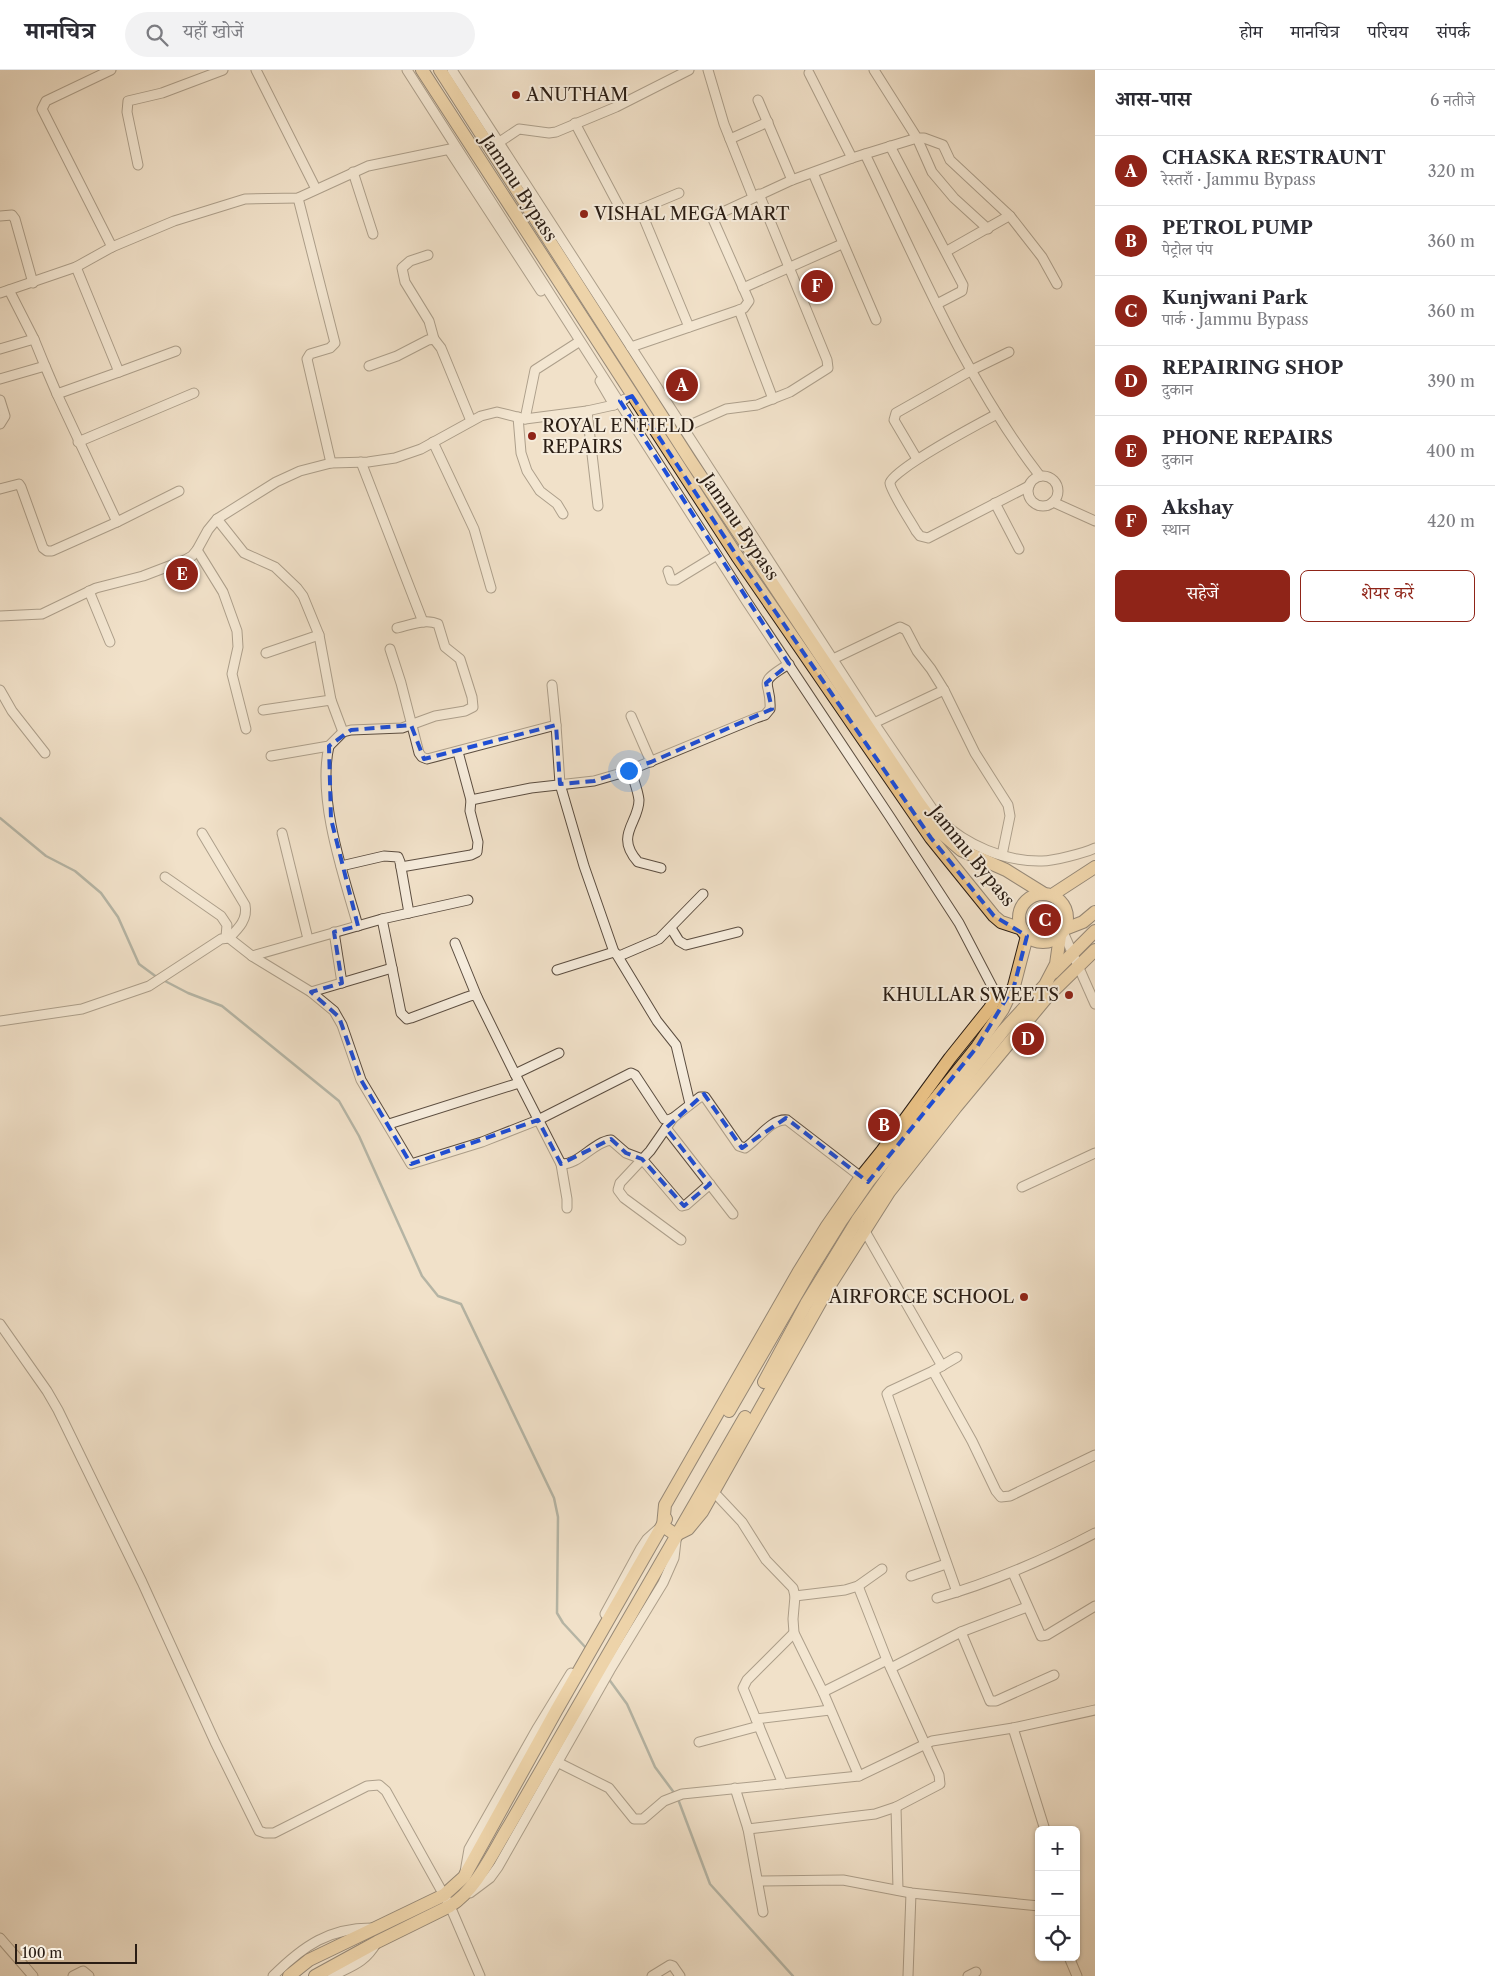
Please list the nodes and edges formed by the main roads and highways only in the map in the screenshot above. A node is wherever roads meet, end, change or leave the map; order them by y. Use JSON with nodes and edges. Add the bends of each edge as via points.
{"nodes":[{"id":1,"x":422,"y":70,"type":"edge"},
{"id":2,"x":440,"y":70,"type":"edge"},
{"id":3,"x":1095,"y":867,"type":"edge"},
{"id":4,"x":1047,"y":894,"type":"junction"},
{"id":5,"x":1095,"y":912,"type":"edge"},
{"id":6,"x":1095,"y":931,"type":"edge"},
{"id":7,"x":1024,"y":932,"type":"junction"},
{"id":8,"x":1062,"y":932,"type":"junction"},
{"id":9,"x":1095,"y":950,"type":"edge"},
{"id":10,"x":1052,"y":974,"type":"junction"},
{"id":11,"x":995,"y":992,"type":"road end"},
{"id":12,"x":956,"y":1107,"type":"junction"},
{"id":13,"x":934,"y":1108,"type":"junction"},
{"id":14,"x":912,"y":1110,"type":"junction"},
{"id":15,"x":896,"y":1156,"type":"junction"},
{"id":16,"x":865,"y":1180,"type":"junction"},
{"id":17,"x":875,"y":1204,"type":"junction"},
{"id":18,"x":663,"y":1526,"type":"junction"},
{"id":19,"x":676,"y":1535,"type":"junction"},
{"id":20,"x":451,"y":1900,"type":"junction"},
{"id":21,"x":289,"y":1976,"type":"edge"},
{"id":22,"x":315,"y":1976,"type":"edge"}],
"edges":[{"from":1,"to":7,"type":"highway","name":"Jammu Bypass","via":[[737,556],[931,838],[994,916]]},
{"from":2,"to":4,"type":"highway","name":"Jammu Bypass","via":[[690,460],[939,831],[961,850],[1006,870]]},
{"from":3,"to":4,"type":"highway"},
{"from":4,"to":7,"type":"highway","via":[[1035,894],[1022,905],[1019,913]]},
{"from":4,"to":8,"type":"highway","via":[[1064,905],[1067,913]]},
{"from":5,"to":8,"type":"highway"},
{"from":6,"to":10,"type":"highway"},
{"from":7,"to":8,"type":"highway","via":[[1045,942]]},
{"from":7,"to":13,"type":"highway","via":[[1014,986],[1006,1004]]},
{"from":8,"to":10,"type":"highway"},
{"from":9,"to":12,"type":"highway","via":[[1048,996]]},
{"from":10,"to":13,"type":"highway","via":[[1038,994]]},
{"from":11,"to":14,"type":"highway","via":[[990,1008]]},
{"from":12,"to":13,"type":"highway"},
{"from":12,"to":17,"type":"highway"},
{"from":13,"to":14,"type":"highway"},
{"from":13,"to":15,"type":"highway"},
{"from":14,"to":16,"type":"highway"},
{"from":15,"to":16,"type":"highway"},
{"from":15,"to":17,"type":"highway"},
{"from":16,"to":18,"type":"highway"},
{"from":17,"to":19,"type":"highway","via":[[806,1304],[710,1488]]},
{"from":18,"to":19,"type":"highway"},
{"from":18,"to":20,"type":"highway","via":[[583,1659]]},
{"from":19,"to":20,"type":"highway","via":[[599,1681],[468,1891]]},
{"from":20,"to":21,"type":"highway","via":[[377,1928],[308,1960]]},
{"from":20,"to":22,"type":"highway"}]}
